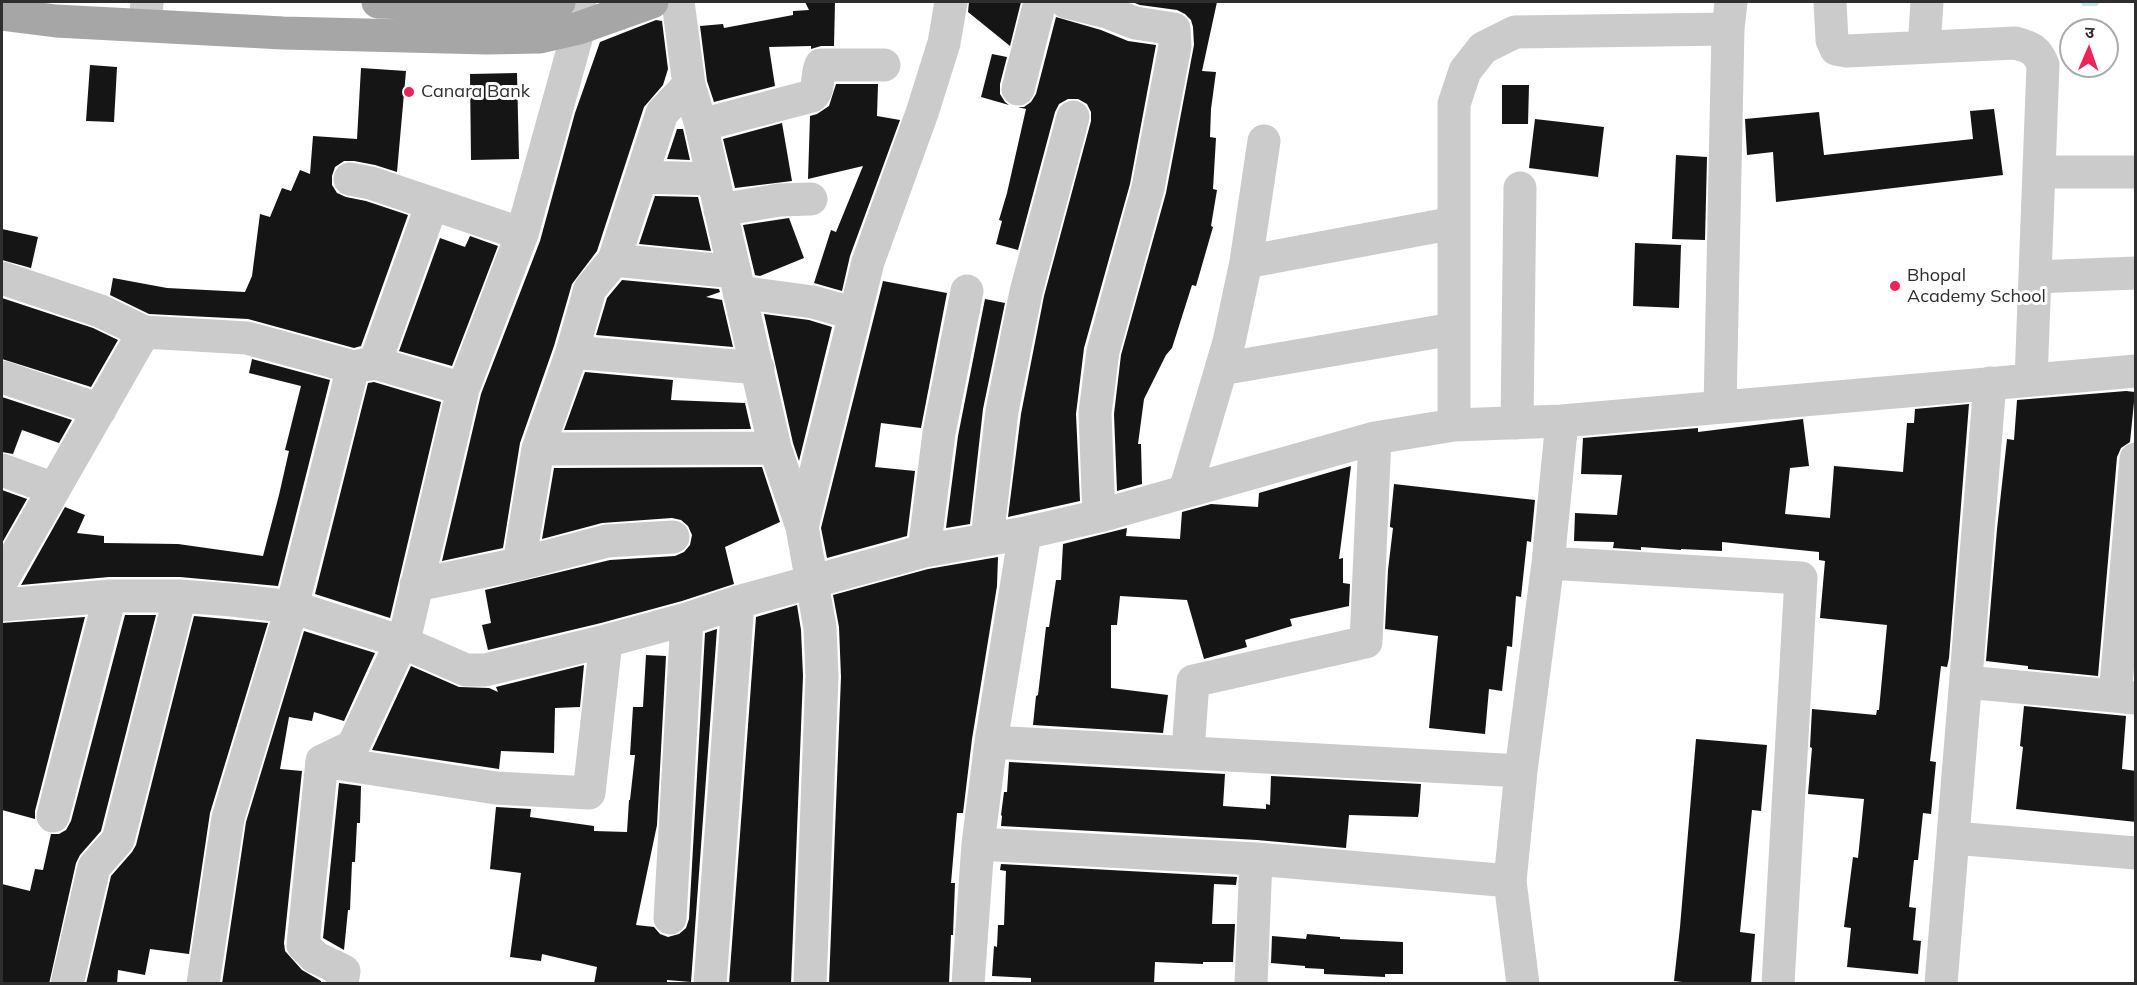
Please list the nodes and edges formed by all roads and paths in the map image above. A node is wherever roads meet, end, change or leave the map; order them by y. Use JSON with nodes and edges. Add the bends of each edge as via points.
{"nodes":[{"id":1,"x":378,"y":2,"type":"edge"},
{"id":2,"x":559,"y":2,"type":"edge"},
{"id":3,"x":652,"y":2,"type":"edge"},
{"id":4,"x":678,"y":2,"type":"edge"},
{"id":5,"x":951,"y":2,"type":"edge"},
{"id":6,"x":1040,"y":2,"type":"edge"},
{"id":7,"x":1066,"y":2,"type":"edge"},
{"id":8,"x":1830,"y":2,"type":"edge"},
{"id":9,"x":1927,"y":2,"type":"edge"},
{"id":10,"x":1115,"y":8,"type":"edge"},
{"id":11,"x":146,"y":13,"type":"edge"},
{"id":12,"x":2,"y":14,"type":"edge"},
{"id":13,"x":580,"y":15,"type":"edge"},
{"id":14,"x":1729,"y":15,"type":"edge"},
{"id":15,"x":1924,"y":47,"type":"junction"},
{"id":16,"x":884,"y":65,"type":"dead end"},
{"id":17,"x":689,"y":85,"type":"junction"},
{"id":18,"x":1018,"y":89,"type":"dead end"},
{"id":19,"x":1073,"y":117,"type":"dead end"},
{"id":20,"x":701,"y":125,"type":"junction"},
{"id":21,"x":1264,"y":141,"type":"dead end"},
{"id":22,"x":2039,"y":172,"type":"junction"},
{"id":23,"x":2136,"y":172,"type":"edge"},
{"id":24,"x":642,"y":177,"type":"junction"},
{"id":25,"x":350,"y":179,"type":"dead end"},
{"id":26,"x":1520,"y":188,"type":"dead end"},
{"id":27,"x":717,"y":194,"type":"junction"},
{"id":28,"x":812,"y":199,"type":"dead end"},
{"id":29,"x":432,"y":204,"type":"junction"},
{"id":30,"x":1454,"y":223,"type":"junction"},
{"id":31,"x":522,"y":234,"type":"junction"},
{"id":32,"x":614,"y":260,"type":"junction"},
{"id":33,"x":1246,"y":262,"type":"junction"},
{"id":34,"x":2136,"y":273,"type":"edge"},
{"id":35,"x":2035,"y":277,"type":"junction"},
{"id":36,"x":2,"y":278,"type":"edge"},
{"id":37,"x":737,"y":282,"type":"junction"},
{"id":38,"x":967,"y":291,"type":"dead end"},
{"id":39,"x":855,"y":314,"type":"junction"},
{"id":40,"x":1453,"y":328,"type":"junction"},
{"id":41,"x":144,"y":332,"type":"junction"},
{"id":42,"x":572,"y":352,"type":"junction"},
{"id":43,"x":364,"y":365,"type":"junction"},
{"id":44,"x":758,"y":368,"type":"junction"},
{"id":45,"x":1221,"y":369,"type":"junction"},
{"id":46,"x":2136,"y":371,"type":"edge"},
{"id":47,"x":2,"y":377,"type":"edge"},
{"id":48,"x":2031,"y":380,"type":"junction"},
{"id":49,"x":1990,"y":383,"type":"junction"},
{"id":50,"x":463,"y":389,"type":"junction"},
{"id":51,"x":1720,"y":407,"type":"junction"},
{"id":52,"x":100,"y":410,"type":"junction"},
{"id":53,"x":1562,"y":421,"type":"junction"},
{"id":54,"x":1517,"y":423,"type":"junction"},
{"id":55,"x":1454,"y":425,"type":"junction"},
{"id":56,"x":1375,"y":438,"type":"junction"},
{"id":57,"x":775,"y":448,"type":"junction"},
{"id":58,"x":538,"y":449,"type":"junction"},
{"id":59,"x":2136,"y":459,"type":"edge"},
{"id":60,"x":2,"y":470,"type":"edge"},
{"id":61,"x":54,"y":489,"type":"junction"},
{"id":62,"x":1185,"y":491,"type":"junction"},
{"id":63,"x":1099,"y":516,"type":"junction"},
{"id":64,"x":802,"y":527,"type":"junction"},
{"id":65,"x":1025,"y":533,"type":"junction"},
{"id":66,"x":673,"y":537,"type":"dead end"},
{"id":67,"x":987,"y":539,"type":"junction"},
{"id":68,"x":2132,"y":540,"type":"edge"},
{"id":69,"x":924,"y":551,"type":"junction"},
{"id":70,"x":1548,"y":563,"type":"junction"},
{"id":71,"x":519,"y":564,"type":"junction"},
{"id":72,"x":812,"y":582,"type":"junction"},
{"id":73,"x":2,"y":585,"type":"edge"},
{"id":74,"x":417,"y":585,"type":"junction"},
{"id":75,"x":110,"y":596,"type":"junction"},
{"id":76,"x":180,"y":596,"type":"junction"},
{"id":77,"x":738,"y":602,"type":"junction"},
{"id":78,"x":292,"y":607,"type":"junction"},
{"id":79,"x":687,"y":619,"type":"junction"},
{"id":80,"x":606,"y":641,"type":"junction"},
{"id":81,"x":402,"y":642,"type":"junction"},
{"id":82,"x":1966,"y":682,"type":"junction"},
{"id":83,"x":2125,"y":697,"type":"edge"},
{"id":84,"x":990,"y":742,"type":"junction"},
{"id":85,"x":1188,"y":751,"type":"junction"},
{"id":86,"x":321,"y":761,"type":"junction"},
{"id":87,"x":1521,"y":771,"type":"junction"},
{"id":88,"x":53,"y":816,"type":"dead end"},
{"id":89,"x":1953,"y":838,"type":"junction"},
{"id":90,"x":978,"y":844,"type":"junction"},
{"id":91,"x":2136,"y":853,"type":"edge"},
{"id":92,"x":1256,"y":860,"type":"junction"},
{"id":93,"x":1510,"y":881,"type":"junction"},
{"id":94,"x":670,"y":918,"type":"dead end"},
{"id":95,"x":67,"y":984,"type":"edge"},
{"id":96,"x":203,"y":984,"type":"edge"},
{"id":97,"x":342,"y":984,"type":"edge"},
{"id":98,"x":710,"y":984,"type":"edge"},
{"id":99,"x":810,"y":984,"type":"edge"},
{"id":100,"x":968,"y":984,"type":"edge"},
{"id":101,"x":1251,"y":984,"type":"edge"},
{"id":102,"x":1523,"y":984,"type":"edge"},
{"id":103,"x":1778,"y":984,"type":"edge"},
{"id":104,"x":1941,"y":984,"type":"edge"}],
"edges":[{"from":1,"to":2,"type":"main road","via":[[502,7]]},
{"from":3,"to":13,"type":"main road"},
{"from":4,"to":17,"type":"street"},
{"from":5,"to":39,"type":"street","via":[[944,43],[868,262]]},
{"from":6,"to":18,"type":"street"},
{"from":7,"to":10,"type":"street"},
{"from":8,"to":15,"type":"street","via":[[1836,49]]},
{"from":9,"to":15,"type":"street"},
{"from":10,"to":63,"type":"street","via":[[1135,23],[1176,31],[1148,188],[1103,351],[1095,413]]},
{"from":11,"to":12,"type":"main road","via":[[56,21]]},
{"from":11,"to":13,"type":"main road","via":[[283,33],[487,38],[540,38]]},
{"from":13,"to":31,"type":"street"},
{"from":14,"to":30,"type":"street","via":[[1515,32],[1483,48],[1466,71],[1454,104]]},
{"from":14,"to":51,"type":"street"},
{"from":15,"to":22,"type":"street","via":[[2015,43],[2038,54],[2043,65]]},
{"from":16,"to":20,"type":"street","via":[[821,65],[812,96]]},
{"from":17,"to":20,"type":"street"},
{"from":17,"to":24,"type":"street","via":[[662,113]]},
{"from":19,"to":67,"type":"street","via":[[1026,292],[1002,411]]},
{"from":20,"to":27,"type":"street"},
{"from":21,"to":33,"type":"street"},
{"from":22,"to":23,"type":"street"},
{"from":22,"to":35,"type":"street"},
{"from":24,"to":27,"type":"street"},
{"from":24,"to":32,"type":"street"},
{"from":25,"to":29,"type":"street"},
{"from":26,"to":54,"type":"street"},
{"from":27,"to":28,"type":"street"},
{"from":27,"to":37,"type":"street"},
{"from":29,"to":31,"type":"street"},
{"from":29,"to":43,"type":"street"},
{"from":30,"to":33,"type":"street"},
{"from":30,"to":40,"type":"street"},
{"from":31,"to":50,"type":"street"},
{"from":32,"to":37,"type":"street"},
{"from":32,"to":42,"type":"street","via":[[590,289]]},
{"from":33,"to":45,"type":"street"},
{"from":34,"to":35,"type":"street"},
{"from":35,"to":48,"type":"street"},
{"from":36,"to":41,"type":"street","via":[[100,310]]},
{"from":37,"to":39,"type":"street"},
{"from":37,"to":44,"type":"street"},
{"from":38,"to":69,"type":"street","via":[[939,433]]},
{"from":39,"to":64,"type":"street"},
{"from":40,"to":45,"type":"street"},
{"from":40,"to":55,"type":"street"},
{"from":41,"to":43,"type":"street","via":[[248,338]]},
{"from":41,"to":52,"type":"street"},
{"from":42,"to":44,"type":"street"},
{"from":42,"to":58,"type":"street"},
{"from":43,"to":50,"type":"street"},
{"from":43,"to":78,"type":"street"},
{"from":44,"to":57,"type":"street"},
{"from":45,"to":62,"type":"street"},
{"from":46,"to":48,"type":"street"},
{"from":47,"to":52,"type":"street"},
{"from":48,"to":49,"type":"street"},
{"from":49,"to":51,"type":"street"},
{"from":49,"to":82,"type":"street"},
{"from":50,"to":74,"type":"street"},
{"from":51,"to":53,"type":"street"},
{"from":52,"to":61,"type":"street"},
{"from":53,"to":54,"type":"street"},
{"from":53,"to":70,"type":"street"},
{"from":54,"to":55,"type":"street"},
{"from":55,"to":56,"type":"street"},
{"from":56,"to":62,"type":"street"},
{"from":56,"to":85,"type":"street","via":[[1366,642],[1193,681]]},
{"from":57,"to":58,"type":"street"},
{"from":57,"to":64,"type":"street"},
{"from":58,"to":71,"type":"street"},
{"from":59,"to":68,"type":"street"},
{"from":60,"to":61,"type":"street"},
{"from":61,"to":73,"type":"street"},
{"from":62,"to":63,"type":"street"},
{"from":63,"to":65,"type":"street"},
{"from":64,"to":72,"type":"street"},
{"from":65,"to":67,"type":"street"},
{"from":65,"to":84,"type":"street"},
{"from":66,"to":71,"type":"street","via":[[607,541]]},
{"from":67,"to":69,"type":"street"},
{"from":68,"to":83,"type":"street"},
{"from":69,"to":72,"type":"street"},
{"from":70,"to":87,"type":"street"},
{"from":70,"to":103,"type":"street","via":[[1801,578]]},
{"from":71,"to":74,"type":"street"},
{"from":72,"to":77,"type":"street"},
{"from":72,"to":99,"type":"street","via":[[820,628],[822,676]]},
{"from":73,"to":75,"type":"street"},
{"from":74,"to":81,"type":"street"},
{"from":75,"to":76,"type":"street"},
{"from":75,"to":88,"type":"street"},
{"from":76,"to":78,"type":"street"},
{"from":76,"to":95,"type":"street","via":[[118,840],[94,867]]},
{"from":77,"to":79,"type":"street"},
{"from":77,"to":98,"type":"street"},
{"from":78,"to":81,"type":"street"},
{"from":78,"to":96,"type":"street","via":[[228,818]]},
{"from":79,"to":80,"type":"street"},
{"from":79,"to":94,"type":"street"},
{"from":80,"to":81,"type":"street","via":[[466,670]]},
{"from":80,"to":86,"type":"street","via":[[589,793],[496,788]]},
{"from":81,"to":86,"type":"street","via":[[353,746]]},
{"from":82,"to":83,"type":"street"},
{"from":82,"to":89,"type":"street"},
{"from":84,"to":85,"type":"street"},
{"from":84,"to":90,"type":"street"},
{"from":85,"to":87,"type":"street"},
{"from":86,"to":97,"type":"street","via":[[303,945],[315,957],[344,971]]},
{"from":87,"to":93,"type":"street"},
{"from":89,"to":91,"type":"street"},
{"from":89,"to":104,"type":"street"},
{"from":90,"to":92,"type":"street"},
{"from":90,"to":100,"type":"street"},
{"from":92,"to":93,"type":"street"},
{"from":92,"to":101,"type":"street"},
{"from":93,"to":102,"type":"street"}]}
